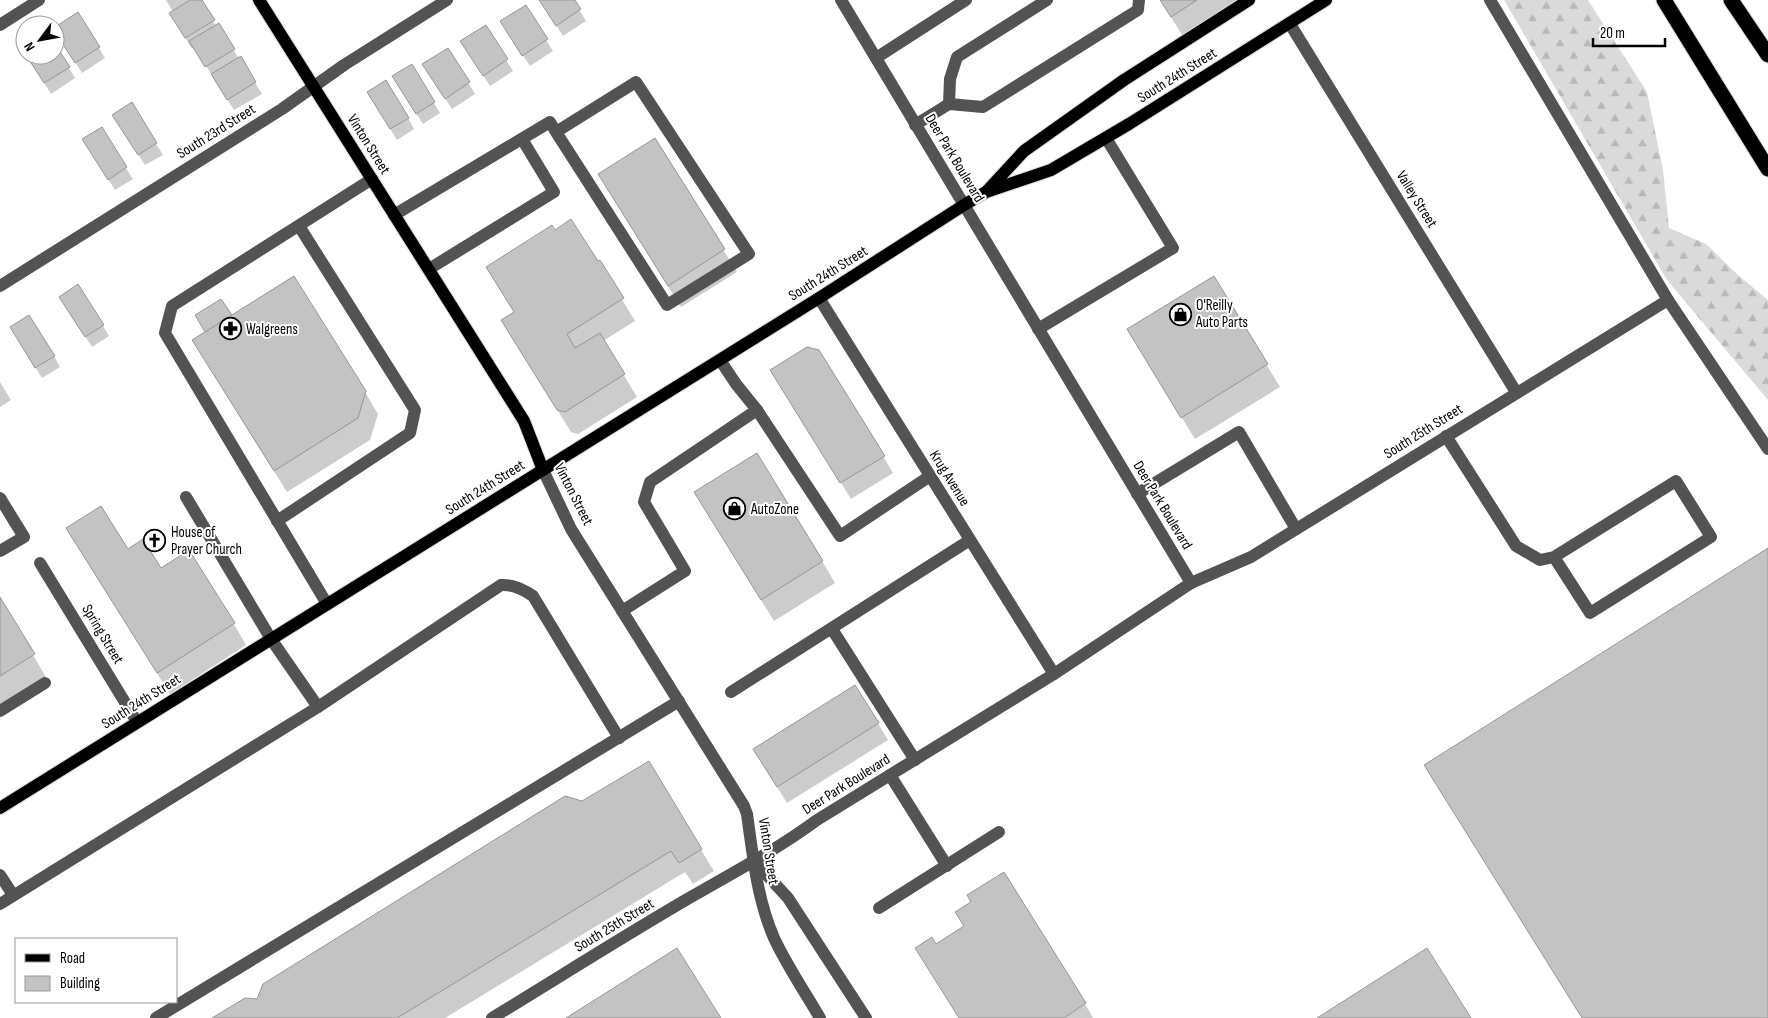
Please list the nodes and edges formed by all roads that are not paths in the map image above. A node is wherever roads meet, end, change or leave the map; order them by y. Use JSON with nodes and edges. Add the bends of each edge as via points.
{"nodes":[{"id":1,"x":39,"y":0,"type":"edge"},
{"id":2,"x":260,"y":0,"type":"edge"},
{"id":3,"x":447,"y":0,"type":"edge"},
{"id":4,"x":841,"y":0,"type":"edge"},
{"id":5,"x":966,"y":0,"type":"edge"},
{"id":6,"x":1047,"y":0,"type":"edge"},
{"id":7,"x":1139,"y":0,"type":"edge"},
{"id":8,"x":1249,"y":0,"type":"edge"},
{"id":9,"x":1326,"y":0,"type":"edge"},
{"id":10,"x":1490,"y":0,"type":"edge"},
{"id":11,"x":1664,"y":0,"type":"edge"},
{"id":12,"x":1731,"y":0,"type":"edge"},
{"id":13,"x":1290,"y":24,"type":"junction"},
{"id":14,"x":0,"y":25,"type":"edge"},
{"id":15,"x":1768,"y":55,"type":"edge"},
{"id":16,"x":876,"y":58,"type":"junction"},
{"id":17,"x":314,"y":86,"type":"junction"},
{"id":18,"x":949,"y":104,"type":"junction"},
{"id":19,"x":915,"y":124,"type":"junction"},
{"id":20,"x":556,"y":132,"type":"junction"},
{"id":21,"x":1106,"y":138,"type":"junction"},
{"id":22,"x":522,"y":139,"type":"junction"},
{"id":23,"x":1768,"y":169,"type":"edge"},
{"id":24,"x":372,"y":179,"type":"junction"},
{"id":25,"x":986,"y":192,"type":"junction"},
{"id":26,"x":964,"y":206,"type":"junction"},
{"id":27,"x":394,"y":215,"type":"junction"},
{"id":28,"x":299,"y":226,"type":"junction"},
{"id":29,"x":429,"y":269,"type":"junction"},
{"id":30,"x":0,"y":286,"type":"edge"},
{"id":31,"x":819,"y":298,"type":"junction"},
{"id":32,"x":1668,"y":300,"type":"junction"},
{"id":33,"x":1038,"y":329,"type":"junction"},
{"id":34,"x":720,"y":360,"type":"junction"},
{"id":35,"x":1516,"y":392,"type":"junction"},
{"id":36,"x":757,"y":410,"type":"junction"},
{"id":37,"x":1446,"y":436,"type":"junction"},
{"id":38,"x":1768,"y":449,"type":"edge"},
{"id":39,"x":543,"y":470,"type":"junction"},
{"id":40,"x":930,"y":476,"type":"junction"},
{"id":41,"x":1137,"y":494,"type":"junction"},
{"id":42,"x":186,"y":497,"type":"dead end"},
{"id":43,"x":0,"y":498,"type":"edge"},
{"id":44,"x":277,"y":521,"type":"junction"},
{"id":45,"x":1296,"y":529,"type":"junction"},
{"id":46,"x":970,"y":540,"type":"junction"},
{"id":47,"x":0,"y":551,"type":"edge"},
{"id":48,"x":1554,"y":557,"type":"junction"},
{"id":49,"x":40,"y":564,"type":"dead end"},
{"id":50,"x":1191,"y":583,"type":"junction"},
{"id":51,"x":327,"y":604,"type":"junction"},
{"id":52,"x":622,"y":611,"type":"junction"},
{"id":53,"x":832,"y":629,"type":"junction"},
{"id":54,"x":271,"y":639,"type":"junction"},
{"id":55,"x":1054,"y":674,"type":"junction"},
{"id":56,"x":45,"y":683,"type":"dead end"},
{"id":57,"x":731,"y":692,"type":"dead end"},
{"id":58,"x":679,"y":701,"type":"junction"},
{"id":59,"x":318,"y":707,"type":"junction"},
{"id":60,"x":0,"y":711,"type":"edge"},
{"id":61,"x":137,"y":722,"type":"junction"},
{"id":62,"x":619,"y":738,"type":"junction"},
{"id":63,"x":915,"y":760,"type":"junction"},
{"id":64,"x":890,"y":775,"type":"junction"},
{"id":65,"x":0,"y":808,"type":"edge"},
{"id":66,"x":999,"y":832,"type":"dead end"},
{"id":67,"x":754,"y":861,"type":"junction"},
{"id":68,"x":947,"y":866,"type":"junction"},
{"id":69,"x":0,"y":875,"type":"edge"},
{"id":70,"x":13,"y":896,"type":"junction"},
{"id":71,"x":0,"y":904,"type":"edge"},
{"id":72,"x":879,"y":908,"type":"dead end"},
{"id":73,"x":156,"y":1018,"type":"edge"},
{"id":74,"x":492,"y":1018,"type":"edge"},
{"id":75,"x":820,"y":1018,"type":"edge"},
{"id":76,"x":866,"y":1018,"type":"edge"}],
"edges":[{"from":1,"to":14,"type":"street"},
{"from":2,"to":17,"type":"main road","name":"Vinton Street"},
{"from":3,"to":17,"type":"street","name":"South 23rd Street"},
{"from":4,"to":16,"type":"street","name":"Deer Park Boulevard"},
{"from":5,"to":16,"type":"street"},
{"from":6,"to":18,"type":"street","via":[[957,57],[950,79]]},
{"from":7,"to":18,"type":"street","via":[[1138,10],[984,108]]},
{"from":8,"to":25,"type":"main road","name":"South 24th Street","via":[[1124,80],[1024,152]]},
{"from":9,"to":13,"type":"main road","name":"South 24th Street"},
{"from":10,"to":32,"type":"street"},
{"from":11,"to":23,"type":"highway"},
{"from":12,"to":15,"type":"highway"},
{"from":13,"to":21,"type":"main road","name":"South 24th Street"},
{"from":13,"to":35,"type":"street","name":"Valley Street"},
{"from":16,"to":19,"type":"street","name":"Deer Park Boulevard"},
{"from":17,"to":24,"type":"main road","name":"Vinton Street"},
{"from":17,"to":30,"type":"street","name":"South 23rd Street"},
{"from":18,"to":19,"type":"street"},
{"from":19,"to":26,"type":"street","name":"Deer Park Boulevard"},
{"from":20,"to":20,"type":"street","via":[[667,305],[749,254],[636,82]]},
{"from":20,"to":22,"type":"street","via":[[550,122]]},
{"from":21,"to":25,"type":"main road","name":"South 24th Street","via":[[1052,170]]},
{"from":21,"to":33,"type":"street","via":[[1173,248]]},
{"from":22,"to":27,"type":"street"},
{"from":22,"to":29,"type":"street","via":[[554,192]]},
{"from":24,"to":27,"type":"main road","name":"Vinton Street"},
{"from":24,"to":28,"type":"street"},
{"from":25,"to":26,"type":"main road","name":"South 24th Street"},
{"from":26,"to":31,"type":"main road","name":"South 24th Street"},
{"from":26,"to":33,"type":"street","name":"Deer Park Boulevard"},
{"from":27,"to":29,"type":"main road","name":"Vinton Street"},
{"from":28,"to":44,"type":"street","via":[[172,306],[164,333]]},
{"from":28,"to":44,"type":"street","via":[[415,410],[410,433]]},
{"from":29,"to":39,"type":"main road","name":"Vinton Street","via":[[524,421]]},
{"from":31,"to":34,"type":"main road","name":"South 24th Street"},
{"from":31,"to":40,"type":"street","name":"Krug Avenue"},
{"from":32,"to":35,"type":"street","name":"South 25th Street"},
{"from":32,"to":38,"type":"street"},
{"from":33,"to":41,"type":"street","name":"Deer Park Boulevard"},
{"from":34,"to":36,"type":"street"},
{"from":34,"to":39,"type":"main road","name":"South 24th Street"},
{"from":35,"to":37,"type":"street","name":"South 25th Street"},
{"from":36,"to":40,"type":"street","via":[[840,536]]},
{"from":36,"to":52,"type":"street","via":[[650,482],[644,502],[686,571]]},
{"from":37,"to":45,"type":"street","name":"South 25th Street"},
{"from":37,"to":48,"type":"street","via":[[1516,546],[1540,560]]},
{"from":39,"to":51,"type":"main road","name":"South 24th Street"},
{"from":39,"to":52,"type":"street","name":"Vinton Street","via":[[572,529]]},
{"from":40,"to":46,"type":"street","name":"Krug Avenue"},
{"from":41,"to":45,"type":"street","via":[[1239,432]]},
{"from":41,"to":50,"type":"street","name":"Deer Park Boulevard"},
{"from":42,"to":54,"type":"street"},
{"from":43,"to":47,"type":"street","via":[[24,537]]},
{"from":44,"to":51,"type":"street"},
{"from":45,"to":50,"type":"street","name":"South 25th Street","via":[[1251,557]]},
{"from":46,"to":53,"type":"street"},
{"from":46,"to":55,"type":"street","name":"Krug Avenue"},
{"from":48,"to":48,"type":"street","via":[[1590,614],[1711,537],[1676,481]]},
{"from":49,"to":61,"type":"street","name":"Spring Street"},
{"from":50,"to":55,"type":"street","name":"Deer Park Boulevard"},
{"from":51,"to":54,"type":"main road","name":"South 24th Street"},
{"from":52,"to":58,"type":"street","name":"Vinton Street"},
{"from":53,"to":57,"type":"street"},
{"from":53,"to":63,"type":"street"},
{"from":54,"to":59,"type":"street"},
{"from":54,"to":61,"type":"main road","name":"South 24th Street"},
{"from":55,"to":63,"type":"street","name":"Deer Park Boulevard"},
{"from":56,"to":60,"type":"street"},
{"from":58,"to":62,"type":"street"},
{"from":58,"to":67,"type":"street","name":"Vinton Street","via":[[744,806]]},
{"from":59,"to":62,"type":"street","via":[[501,585],[508,584],[533,596]]},
{"from":59,"to":70,"type":"street"},
{"from":61,"to":65,"type":"main road","name":"South 24th Street"},
{"from":62,"to":73,"type":"street"},
{"from":63,"to":64,"type":"street","name":"Deer Park Boulevard"},
{"from":64,"to":67,"type":"street","name":"Deer Park Boulevard"},
{"from":64,"to":68,"type":"street"},
{"from":66,"to":68,"type":"street"},
{"from":67,"to":74,"type":"street","name":"South 25th Street"},
{"from":67,"to":75,"type":"street","name":"Vinton Street","via":[[774,939]]},
{"from":67,"to":76,"type":"street","via":[[788,898]]},
{"from":68,"to":72,"type":"street"},
{"from":69,"to":70,"type":"street"},
{"from":70,"to":71,"type":"street"}]}
